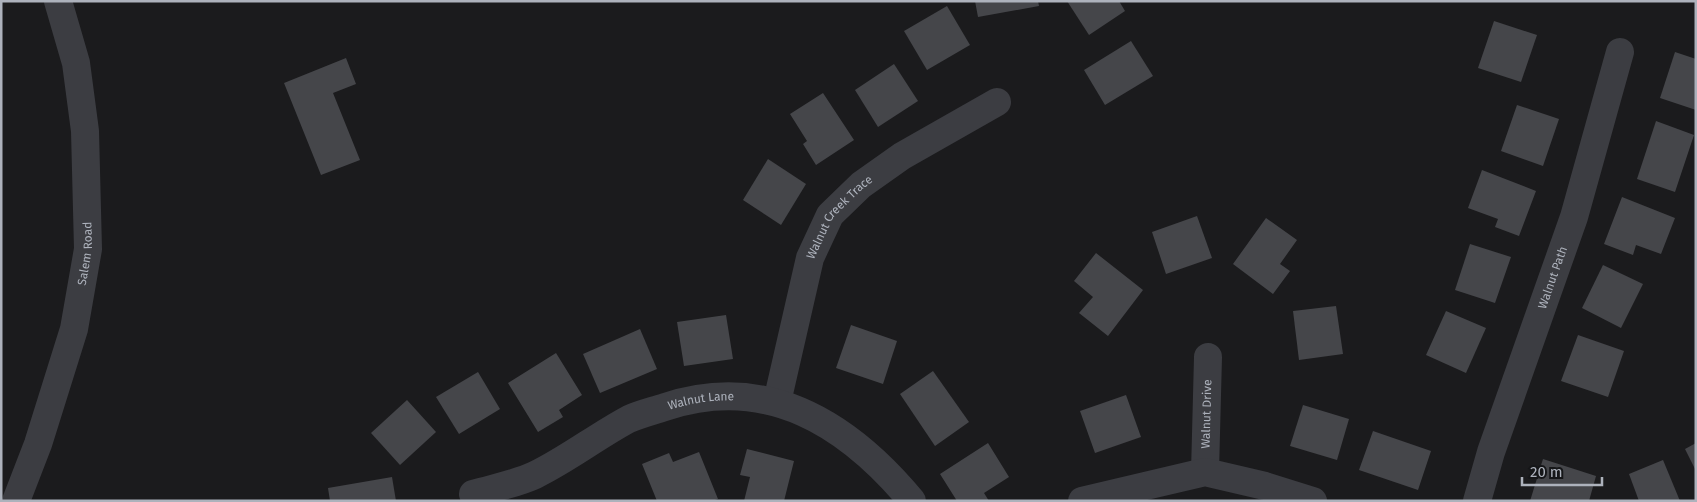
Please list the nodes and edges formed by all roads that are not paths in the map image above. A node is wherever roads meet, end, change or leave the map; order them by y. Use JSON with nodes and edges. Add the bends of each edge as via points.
{"nodes":[{"id":1,"x":58,"y":1,"type":"edge"},
{"id":2,"x":1620,"y":52,"type":"dead end"},
{"id":3,"x":997,"y":102,"type":"dead end"},
{"id":4,"x":1208,"y":357,"type":"dead end"},
{"id":5,"x":777,"y":402,"type":"junction"},
{"id":6,"x":1204,"y":472,"type":"junction"},
{"id":7,"x":473,"y":494,"type":"dead end"},
{"id":8,"x":16,"y":501,"type":"edge"},
{"id":9,"x":912,"y":501,"type":"edge"},
{"id":10,"x":1082,"y":501,"type":"edge"},
{"id":11,"x":1313,"y":501,"type":"edge"},
{"id":12,"x":1477,"y":501,"type":"edge"}],
"edges":[{"from":1,"to":8,"type":"street","name":"Salem Road","via":[[76,63],[85,131],[88,249],[74,329],[38,444]]},
{"from":2,"to":12,"type":"street","name":"Walnut Path","via":[[1574,217],[1491,452]]},
{"from":3,"to":5,"type":"street","name":"Walnut Creek Trace","via":[[902,156],[861,185],[830,215],[810,258]]},
{"from":4,"to":6,"type":"street","name":"Walnut Drive"},
{"from":5,"to":7,"type":"street","name":"Walnut Lane","via":[[733,396],[689,399],[631,418],[534,476]]},
{"from":5,"to":9,"type":"street","name":"Walnut Lane","via":[[810,415],[846,435],[882,465]]},
{"from":6,"to":10,"type":"street"},
{"from":6,"to":11,"type":"street"}]}
